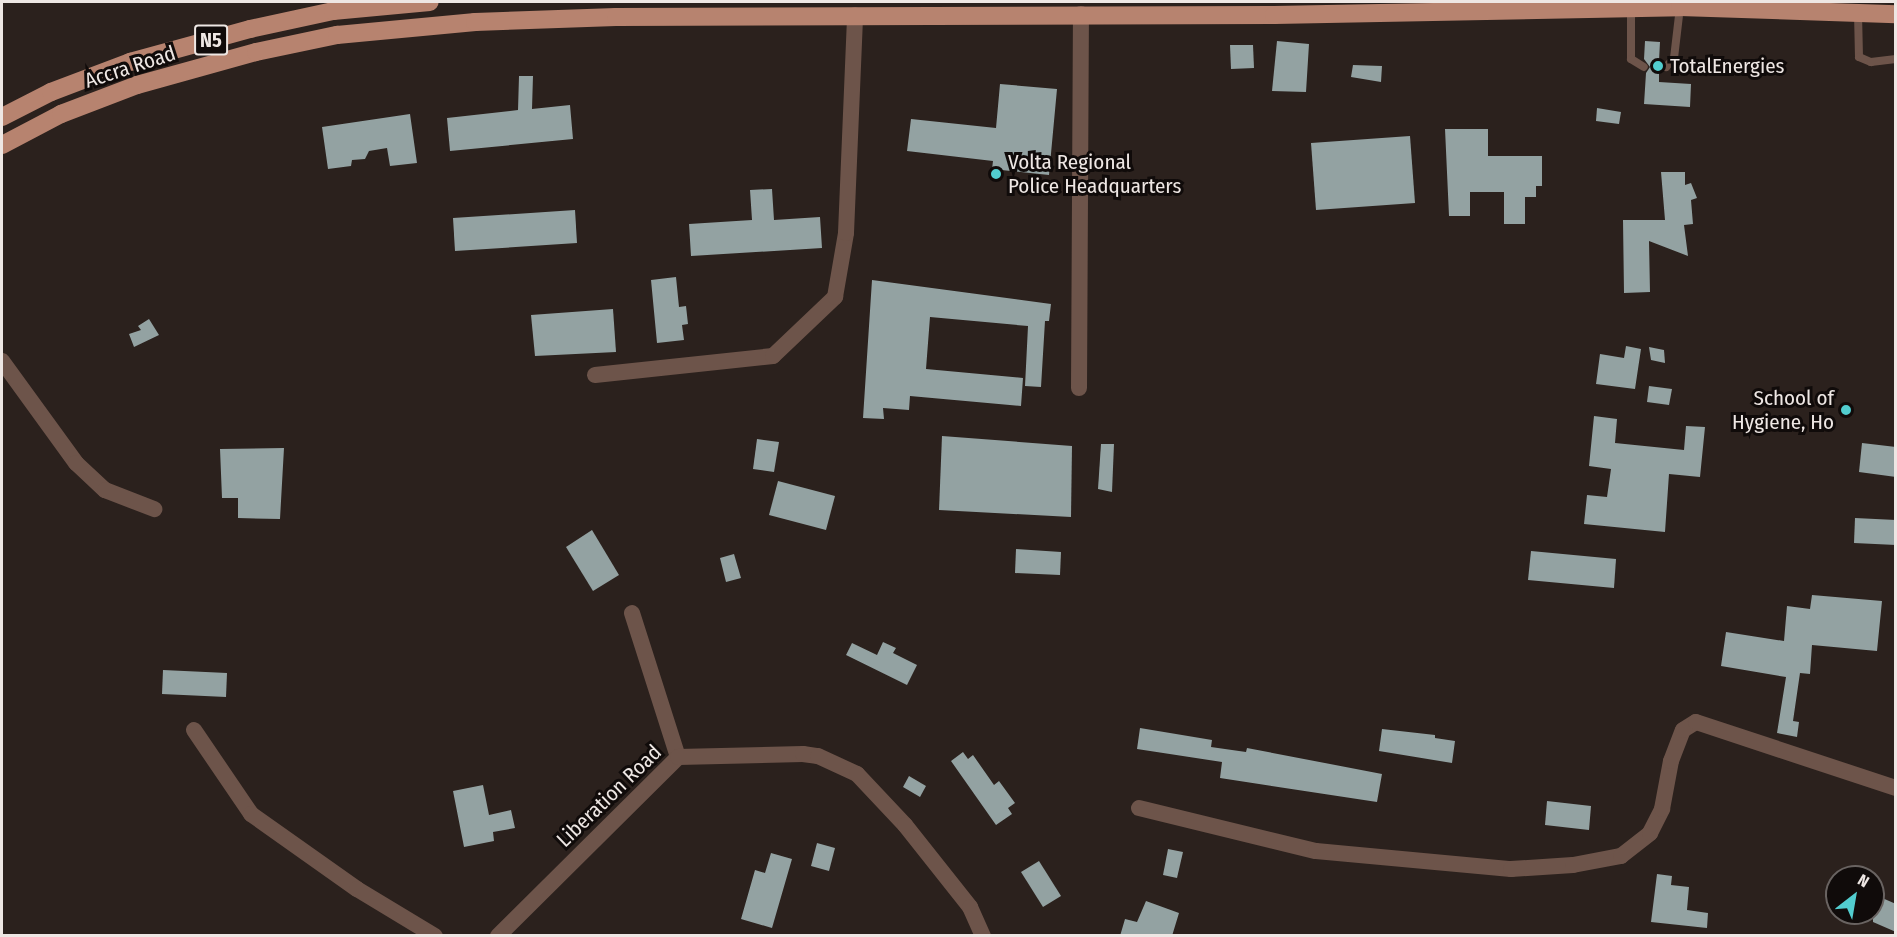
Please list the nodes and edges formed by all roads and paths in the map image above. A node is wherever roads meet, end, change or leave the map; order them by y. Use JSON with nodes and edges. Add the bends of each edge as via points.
{"nodes":[{"id":1,"x":430,"y":2,"type":"edge"},
{"id":2,"x":1680,"y":7,"type":"junction"},
{"id":3,"x":1631,"y":8,"type":"junction"},
{"id":4,"x":1858,"y":12,"type":"junction"},
{"id":5,"x":1081,"y":14,"type":"junction"},
{"id":6,"x":1896,"y":14,"type":"edge"},
{"id":7,"x":855,"y":15,"type":"junction"},
{"id":8,"x":1896,"y":59,"type":"edge"},
{"id":9,"x":1644,"y":67,"type":"dead end"},
{"id":10,"x":1659,"y":68,"type":"dead end"},
{"id":11,"x":2,"y":117,"type":"edge"},
{"id":12,"x":2,"y":145,"type":"edge"},
{"id":13,"x":2,"y":361,"type":"edge"},
{"id":14,"x":595,"y":375,"type":"dead end"},
{"id":15,"x":1079,"y":388,"type":"dead end"},
{"id":16,"x":154,"y":509,"type":"dead end"},
{"id":17,"x":632,"y":613,"type":"dead end"},
{"id":18,"x":194,"y":730,"type":"dead end"},
{"id":19,"x":678,"y":757,"type":"junction"},
{"id":20,"x":1896,"y":788,"type":"edge"},
{"id":21,"x":1139,"y":808,"type":"dead end"},
{"id":22,"x":435,"y":936,"type":"edge"},
{"id":23,"x":498,"y":936,"type":"edge"},
{"id":24,"x":983,"y":936,"type":"edge"}],
"edges":[{"from":1,"to":11,"type":"main road","name":"Accra Road","number":"N5","via":[[333,11],[250,29],[130,62],[51,92]]},
{"from":2,"to":3,"type":"main road","name":"Accra Road","number":"N5"},
{"from":2,"to":4,"type":"main road","name":"Accra Road","number":"N5"},
{"from":2,"to":10,"type":"lane","via":[[1674,58],[1666,67]]},
{"from":3,"to":5,"type":"main road","name":"Accra Road","number":"N5"},
{"from":3,"to":9,"type":"lane","via":[[1631,59]]},
{"from":4,"to":6,"type":"main road","name":"Accra Road","number":"N5"},
{"from":4,"to":8,"type":"lane","via":[[1859,57],[1871,62]]},
{"from":5,"to":7,"type":"main road","name":"Accra Road","number":"N5"},
{"from":5,"to":15,"type":"street"},
{"from":7,"to":12,"type":"main road","name":"Accra Road","number":"N5","via":[[475,21],[337,35],[256,52],[137,86],[61,114]]},
{"from":7,"to":14,"type":"street","via":[[846,233],[835,297],[773,356]]},
{"from":13,"to":16,"type":"street","via":[[76,463],[105,490]]},
{"from":17,"to":19,"type":"street"},
{"from":18,"to":22,"type":"street","via":[[251,814],[357,889]]},
{"from":19,"to":23,"type":"street","name":"Liberation Road"},
{"from":19,"to":24,"type":"street","name":"Liberation Road","via":[[803,754],[818,756],[857,774],[905,825],[970,907]]},
{"from":20,"to":21,"type":"street","via":[[1696,722],[1683,730],[1671,761],[1662,809],[1650,833],[1622,856],[1573,865],[1511,869],[1316,851]]}]}
